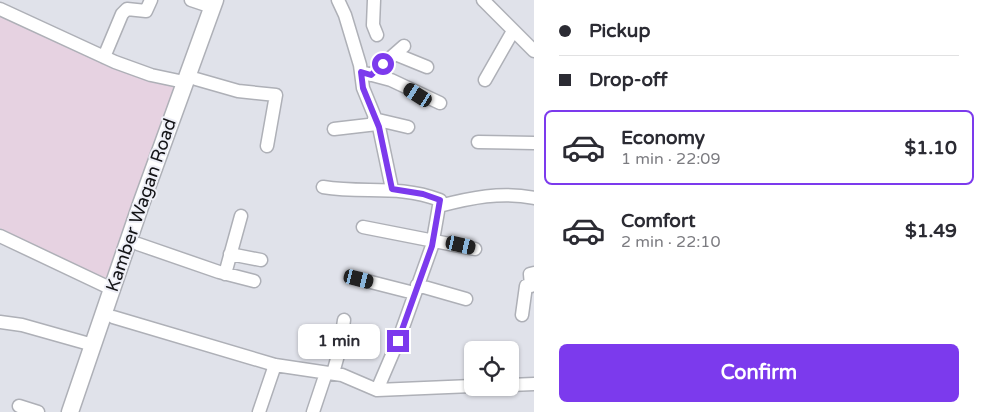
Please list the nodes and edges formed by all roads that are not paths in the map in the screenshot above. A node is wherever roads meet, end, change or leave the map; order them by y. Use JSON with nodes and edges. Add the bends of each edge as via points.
{"nodes":[{"id":1,"x":151,"y":0,"type":"edge"},
{"id":2,"x":191,"y":0,"type":"edge"},
{"id":3,"x":338,"y":0,"type":"edge"},
{"id":4,"x":374,"y":0,"type":"edge"},
{"id":5,"x":483,"y":0,"type":"edge"},
{"id":6,"x":217,"y":2,"type":"edge"},
{"id":7,"x":0,"y":9,"type":"edge"},
{"id":8,"x":513,"y":31,"type":"junction"},
{"id":9,"x":377,"y":35,"type":"dead end"},
{"id":10,"x":534,"y":52,"type":"edge"},
{"id":11,"x":104,"y":57,"type":"junction"},
{"id":12,"x":427,"y":67,"type":"dead end"},
{"id":13,"x":366,"y":73,"type":"junction"},
{"id":14,"x":485,"y":80,"type":"dead end"},
{"id":15,"x":190,"y":81,"type":"junction"},
{"id":16,"x":440,"y":103,"type":"dead end"},
{"id":17,"x":376,"y":121,"type":"junction"},
{"id":18,"x":408,"y":127,"type":"dead end"},
{"id":19,"x":334,"y":129,"type":"dead end"},
{"id":20,"x":478,"y":142,"type":"dead end"},
{"id":21,"x":534,"y":143,"type":"edge"},
{"id":22,"x":267,"y":146,"type":"dead end"},
{"id":23,"x":323,"y":188,"type":"dead end"},
{"id":24,"x":392,"y":189,"type":"junction"},
{"id":25,"x":534,"y":198,"type":"edge"},
{"id":26,"x":439,"y":206,"type":"junction"},
{"id":27,"x":241,"y":216,"type":"dead end"},
{"id":28,"x":363,"y":227,"type":"dead end"},
{"id":29,"x":0,"y":238,"type":"edge"},
{"id":30,"x":433,"y":239,"type":"junction"},
{"id":31,"x":138,"y":244,"type":"junction"},
{"id":32,"x":475,"y":249,"type":"dead end"},
{"id":33,"x":230,"y":254,"type":"junction"},
{"id":34,"x":261,"y":260,"type":"dead end"},
{"id":35,"x":534,"y":273,"type":"edge"},
{"id":36,"x":225,"y":274,"type":"junction"},
{"id":37,"x":359,"y":279,"type":"dead end"},
{"id":38,"x":254,"y":281,"type":"dead end"},
{"id":39,"x":112,"y":289,"type":"junction"},
{"id":40,"x":416,"y":289,"type":"junction"},
{"id":41,"x":466,"y":299,"type":"dead end"},
{"id":42,"x":522,"y":315,"type":"dead end"},
{"id":43,"x":113,"y":317,"type":"junction"},
{"id":44,"x":344,"y":320,"type":"dead end"},
{"id":45,"x":0,"y":322,"type":"edge"},
{"id":46,"x":94,"y":344,"type":"junction"},
{"id":47,"x":275,"y":365,"type":"junction"},
{"id":48,"x":330,"y":373,"type":"junction"},
{"id":49,"x":534,"y":384,"type":"edge"},
{"id":50,"x":519,"y":385,"type":"edge"},
{"id":51,"x":464,"y":386,"type":"edge"},
{"id":52,"x":377,"y":390,"type":"junction"},
{"id":53,"x":19,"y":406,"type":"dead end"},
{"id":54,"x":38,"y":412,"type":"edge"},
{"id":55,"x":70,"y":412,"type":"edge"},
{"id":56,"x":82,"y":412,"type":"edge"},
{"id":57,"x":259,"y":412,"type":"edge"},
{"id":58,"x":313,"y":412,"type":"edge"}],
"edges":[{"from":1,"to":11,"type":"street","via":[[146,11],[127,8],[122,14]]},
{"from":2,"to":6,"type":"street"},
{"from":3,"to":13,"type":"street"},
{"from":4,"to":9,"type":"street","via":[[373,25]]},
{"from":5,"to":8,"type":"street"},
{"from":6,"to":15,"type":"main road","name":"Kamber Wagan Road"},
{"from":7,"to":11,"type":"street"},
{"from":8,"to":10,"type":"street"},
{"from":8,"to":14,"type":"street"},
{"from":11,"to":15,"type":"street","via":[[151,75]]},
{"from":12,"to":13,"type":"street","via":[[400,50]]},
{"from":13,"to":16,"type":"street","via":[[402,84],[418,95]]},
{"from":13,"to":17,"type":"street","via":[[363,88]]},
{"from":15,"to":22,"type":"street","via":[[276,95]]},
{"from":15,"to":31,"type":"main road","name":"Kamber Wagan Road"},
{"from":15,"to":39,"type":"main road","name":"Kamber Wagan Road"},
{"from":17,"to":18,"type":"street"},
{"from":17,"to":19,"type":"street"},
{"from":17,"to":24,"type":"street"},
{"from":20,"to":21,"type":"street"},
{"from":23,"to":24,"type":"street"},
{"from":24,"to":26,"type":"street","via":[[440,200]]},
{"from":25,"to":26,"type":"street","via":[[477,196]]},
{"from":26,"to":30,"type":"street"},
{"from":27,"to":33,"type":"street"},
{"from":28,"to":30,"type":"street","via":[[424,240]]},
{"from":29,"to":39,"type":"street"},
{"from":30,"to":32,"type":"street"},
{"from":30,"to":40,"type":"street"},
{"from":31,"to":36,"type":"street"},
{"from":31,"to":43,"type":"main road","name":"Kamber Wagan Road"},
{"from":33,"to":34,"type":"street"},
{"from":33,"to":36,"type":"street"},
{"from":35,"to":42,"type":"street","via":[[530,274],[531,286],[526,286]]},
{"from":36,"to":38,"type":"street"},
{"from":37,"to":40,"type":"street"},
{"from":39,"to":46,"type":"main road","name":"Kamber Wagan Road"},
{"from":40,"to":41,"type":"street"},
{"from":40,"to":52,"type":"street"},
{"from":43,"to":47,"type":"street"},
{"from":43,"to":56,"type":"main road","name":"Kamber Wagan Road"},
{"from":44,"to":48,"type":"street","via":[[340,348]]},
{"from":45,"to":46,"type":"street"},
{"from":46,"to":55,"type":"main road","name":"Kamber Wagan Road"},
{"from":47,"to":48,"type":"street"},
{"from":47,"to":57,"type":"street"},
{"from":48,"to":52,"type":"street"},
{"from":48,"to":58,"type":"street"},
{"from":49,"to":50,"type":"street"},
{"from":51,"to":52,"type":"street"},
{"from":53,"to":54,"type":"street"}]}
